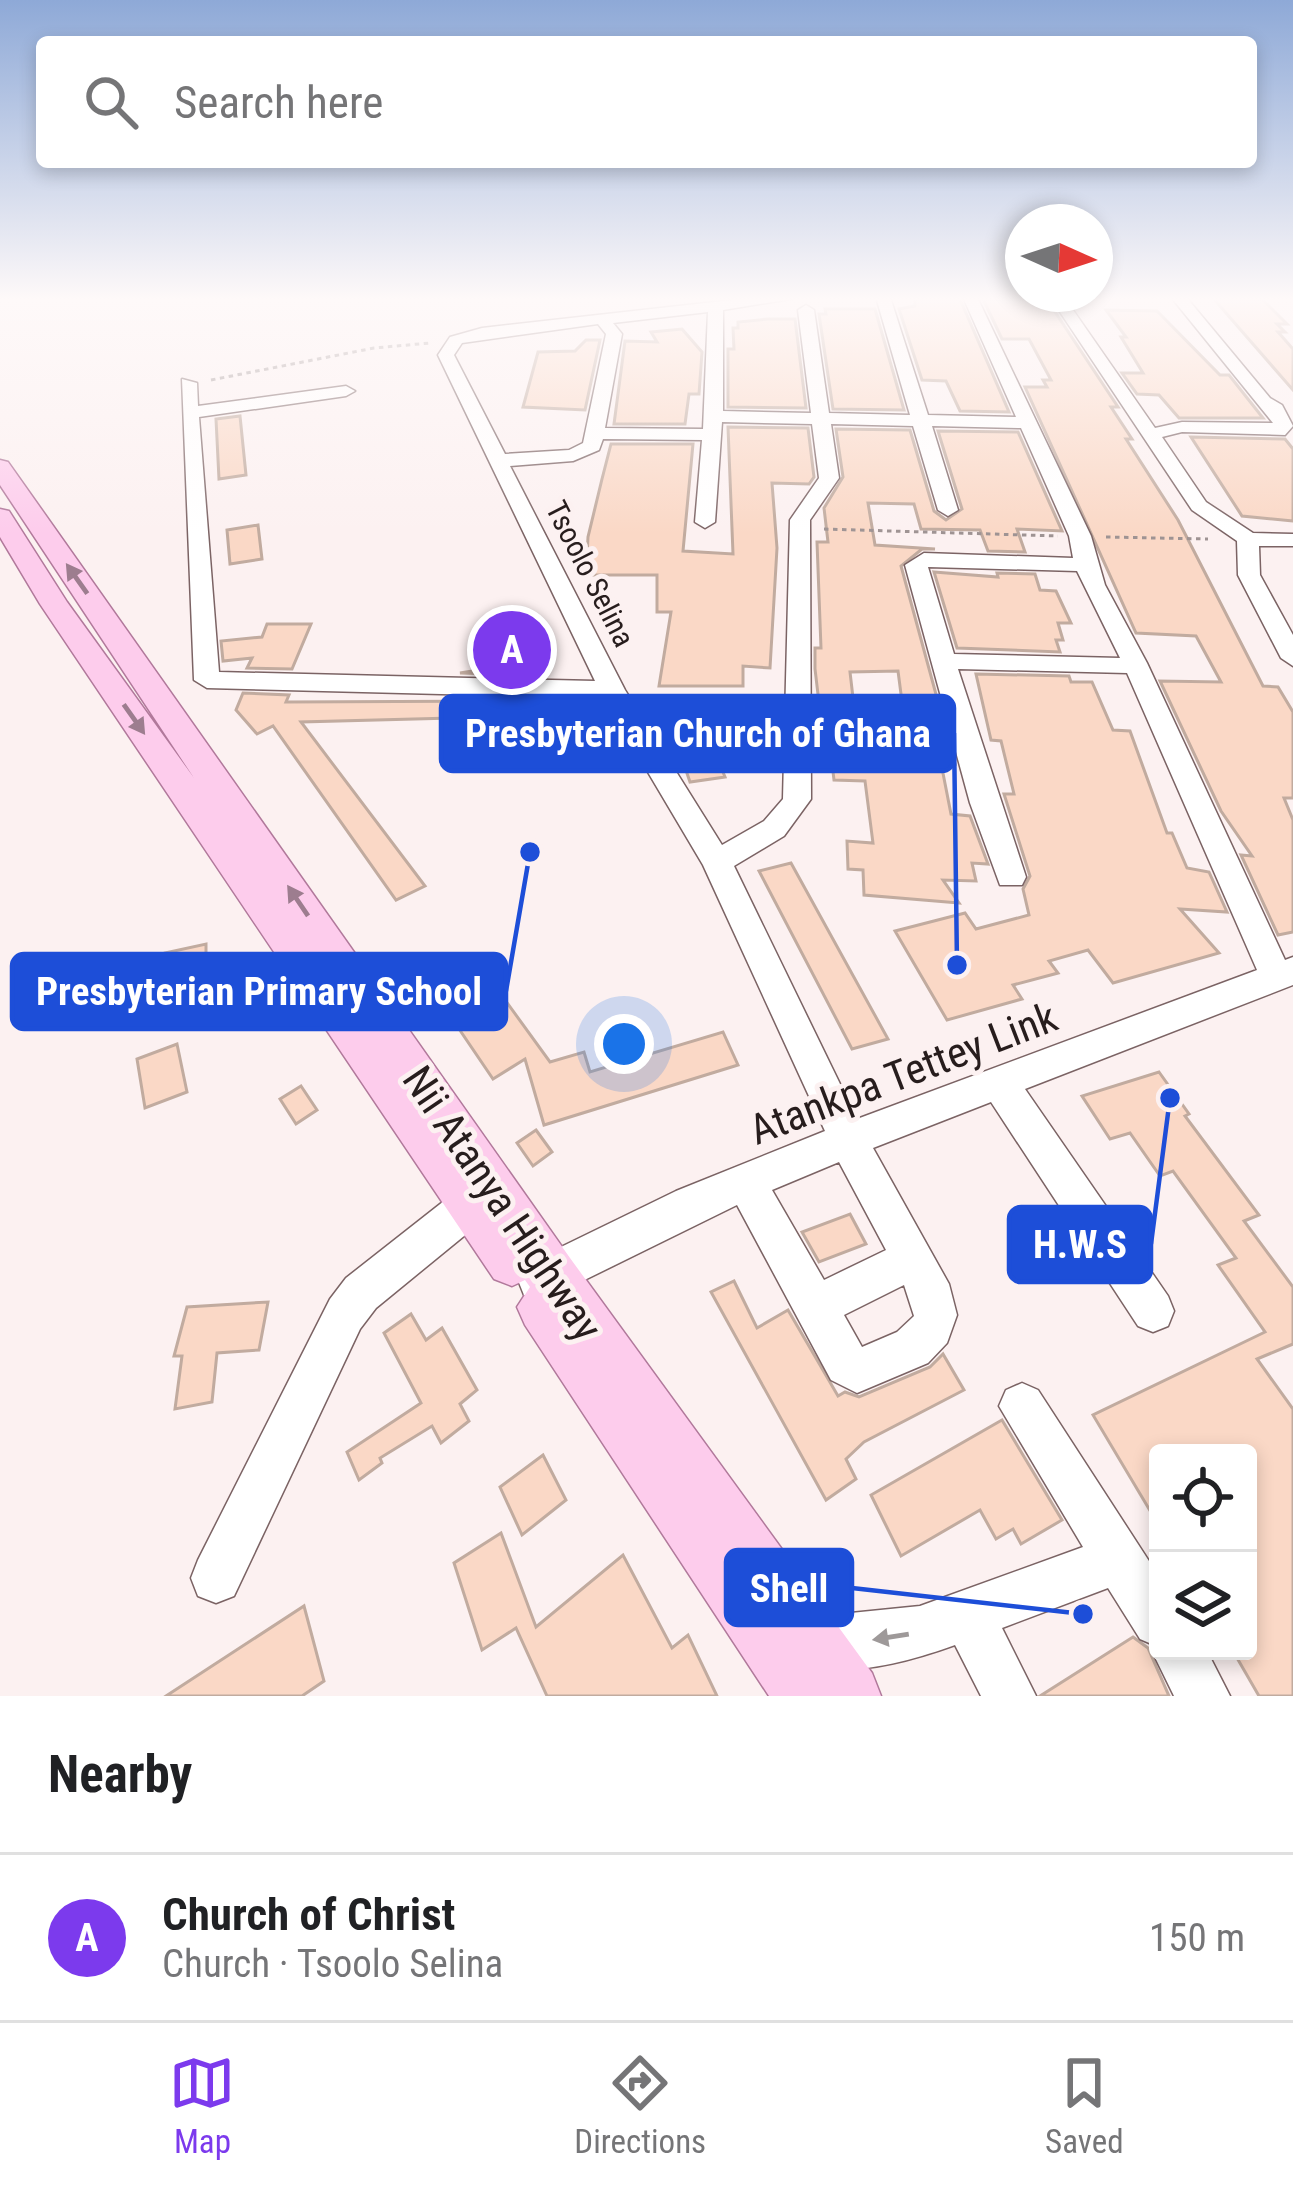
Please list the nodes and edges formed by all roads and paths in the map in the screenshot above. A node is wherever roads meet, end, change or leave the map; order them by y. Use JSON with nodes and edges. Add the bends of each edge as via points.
{"nodes":[{"id":1,"x":224,"y":376,"type":"edge"},
{"id":2,"x":454,"y":376,"type":"edge"},
{"id":3,"x":607,"y":376,"type":"edge"},
{"id":4,"x":713,"y":376,"type":"edge"},
{"id":5,"x":815,"y":376,"type":"edge"},
{"id":6,"x":907,"y":376,"type":"edge"},
{"id":7,"x":1008,"y":376,"type":"edge"},
{"id":8,"x":1111,"y":376,"type":"edge"},
{"id":9,"x":1243,"y":376,"type":"edge"},
{"id":10,"x":188,"y":383,"type":"joint"},
{"id":11,"x":346,"y":391,"type":"dead end"},
{"id":12,"x":1284,"y":410,"type":"edge"},
{"id":13,"x":190,"y":413,"type":"junction"},
{"id":14,"x":823,"y":420,"type":"junction"},
{"id":15,"x":921,"y":422,"type":"junction"},
{"id":16,"x":1031,"y":423,"type":"junction"},
{"id":17,"x":712,"y":425,"type":"junction"},
{"id":18,"x":597,"y":433,"type":"junction"},
{"id":19,"x":1151,"y":434,"type":"junction"},
{"id":20,"x":495,"y":460,"type":"junction"},
{"id":21,"x":0,"y":467,"type":"edge"},
{"id":22,"x":948,"y":510,"type":"dead end"},
{"id":23,"x":0,"y":516,"type":"edge"},
{"id":24,"x":705,"y":522,"type":"dead end"},
{"id":25,"x":800,"y":528,"type":"junction"},
{"id":26,"x":1080,"y":536,"type":"junction"},
{"id":27,"x":1248,"y":539,"type":"junction"},
{"id":28,"x":1293,"y":540,"type":"edge"},
{"id":29,"x":1082,"y":566,"type":"junction"},
{"id":30,"x":1293,"y":658,"type":"edge"},
{"id":31,"x":946,"y":661,"type":"junction"},
{"id":32,"x":1136,"y":666,"type":"junction"},
{"id":33,"x":612,"y":690,"type":"junction"},
{"id":34,"x":717,"y":862,"type":"junction"},
{"id":35,"x":1011,"y":877,"type":"dead end"},
{"id":36,"x":1285,"y":974,"type":"edge"},
{"id":37,"x":999,"y":1083,"type":"junction"},
{"id":38,"x":848,"y":1140,"type":"junction"},
{"id":39,"x":746,"y":1182,"type":"junction"},
{"id":40,"x":472,"y":1204,"type":"junction"},
{"id":41,"x":913,"y":1259,"type":"junction"},
{"id":42,"x":540,"y":1280,"type":"junction"},
{"id":43,"x":813,"y":1308,"type":"junction"},
{"id":44,"x":1153,"y":1312,"type":"dead end"},
{"id":45,"x":1022,"y":1406,"type":"dead end"},
{"id":46,"x":1119,"y":1559,"type":"junction"},
{"id":47,"x":216,"y":1579,"type":"dead end"},
{"id":48,"x":1149,"y":1607,"type":"edge"},
{"id":49,"x":967,"y":1615,"type":"junction"},
{"id":50,"x":1183,"y":1660,"type":"edge"},
{"id":51,"x":809,"y":1669,"type":"edge"},
{"id":52,"x":849,"y":1696,"type":"edge"},
{"id":53,"x":1009,"y":1696,"type":"edge"},
{"id":54,"x":1203,"y":1696,"type":"edge"}],
"edges":[{"from":1,"to":10,"type":"path"},
{"from":2,"to":20,"type":"street","name":"Tsoolo Selina"},
{"from":3,"to":18,"type":"street"},
{"from":4,"to":17,"type":"street"},
{"from":5,"to":14,"type":"street"},
{"from":6,"to":15,"type":"street"},
{"from":7,"to":16,"type":"street"},
{"from":8,"to":19,"type":"street"},
{"from":9,"to":12,"type":"street","via":[[1264,402]]},
{"from":10,"to":13,"type":"street"},
{"from":11,"to":13,"type":"street"},
{"from":12,"to":19,"type":"street","via":[[1286,429]]},
{"from":13,"to":33,"type":"street","via":[[207,680]]},
{"from":14,"to":15,"type":"street"},
{"from":14,"to":17,"type":"street"},
{"from":14,"to":25,"type":"street","via":[[829,478]]},
{"from":15,"to":16,"type":"street"},
{"from":15,"to":22,"type":"street"},
{"from":16,"to":26,"type":"street"},
{"from":17,"to":18,"type":"street"},
{"from":17,"to":24,"type":"street"},
{"from":18,"to":20,"type":"street","via":[[580,453]]},
{"from":19,"to":27,"type":"street","via":[[1199,506]]},
{"from":20,"to":33,"type":"street","name":"Tsoolo Selina"},
{"from":42,"to":21,"type":"main road","name":"Nii Atanya Highway","one_way":true},
{"from":23,"to":40,"type":"main road","one_way":true},
{"from":25,"to":26,"type":"path"},
{"from":25,"to":34,"type":"street","via":[[796,800],[773,829]]},
{"from":26,"to":27,"type":"path"},
{"from":26,"to":29,"type":"street"},
{"from":27,"to":28,"type":"street"},
{"from":27,"to":30,"type":"street","via":[[1250,575]]},
{"from":29,"to":31,"type":"street","via":[[918,561]]},
{"from":29,"to":32,"type":"street"},
{"from":31,"to":32,"type":"street"},
{"from":31,"to":35,"type":"street"},
{"from":32,"to":36,"type":"street","via":[[1244,918]]},
{"from":33,"to":34,"type":"street","name":"Tsoolo Selina"},
{"from":34,"to":38,"type":"street","name":"Tsoolo Selina"},
{"from":36,"to":37,"type":"street","name":"Atankpa Tettey Link"},
{"from":37,"to":38,"type":"street","name":"Atankpa Tettey Link"},
{"from":37,"to":44,"type":"street"},
{"from":38,"to":39,"type":"street","name":"Atankpa Tettey Link"},
{"from":38,"to":41,"type":"street","name":"Tsoolo Selina"},
{"from":39,"to":42,"type":"street","name":"Atankpa Tettey Link"},
{"from":39,"to":43,"type":"street"},
{"from":40,"to":42,"type":"main road"},
{"from":40,"to":47,"type":"street","via":[[345,1314]]},
{"from":41,"to":43,"type":"street"},
{"from":41,"to":43,"type":"street","name":"Tsoolo Selina","via":[[939,1316],[907,1351],[857,1371]]},
{"from":42,"to":51,"type":"main road"},
{"from":45,"to":46,"type":"street"},
{"from":46,"to":48,"type":"street"},
{"from":46,"to":49,"type":"street"},
{"from":49,"to":51,"type":"street","one_way":true},
{"from":49,"to":53,"type":"street"},
{"from":50,"to":54,"type":"street"},
{"from":51,"to":52,"type":"main road"}]}
